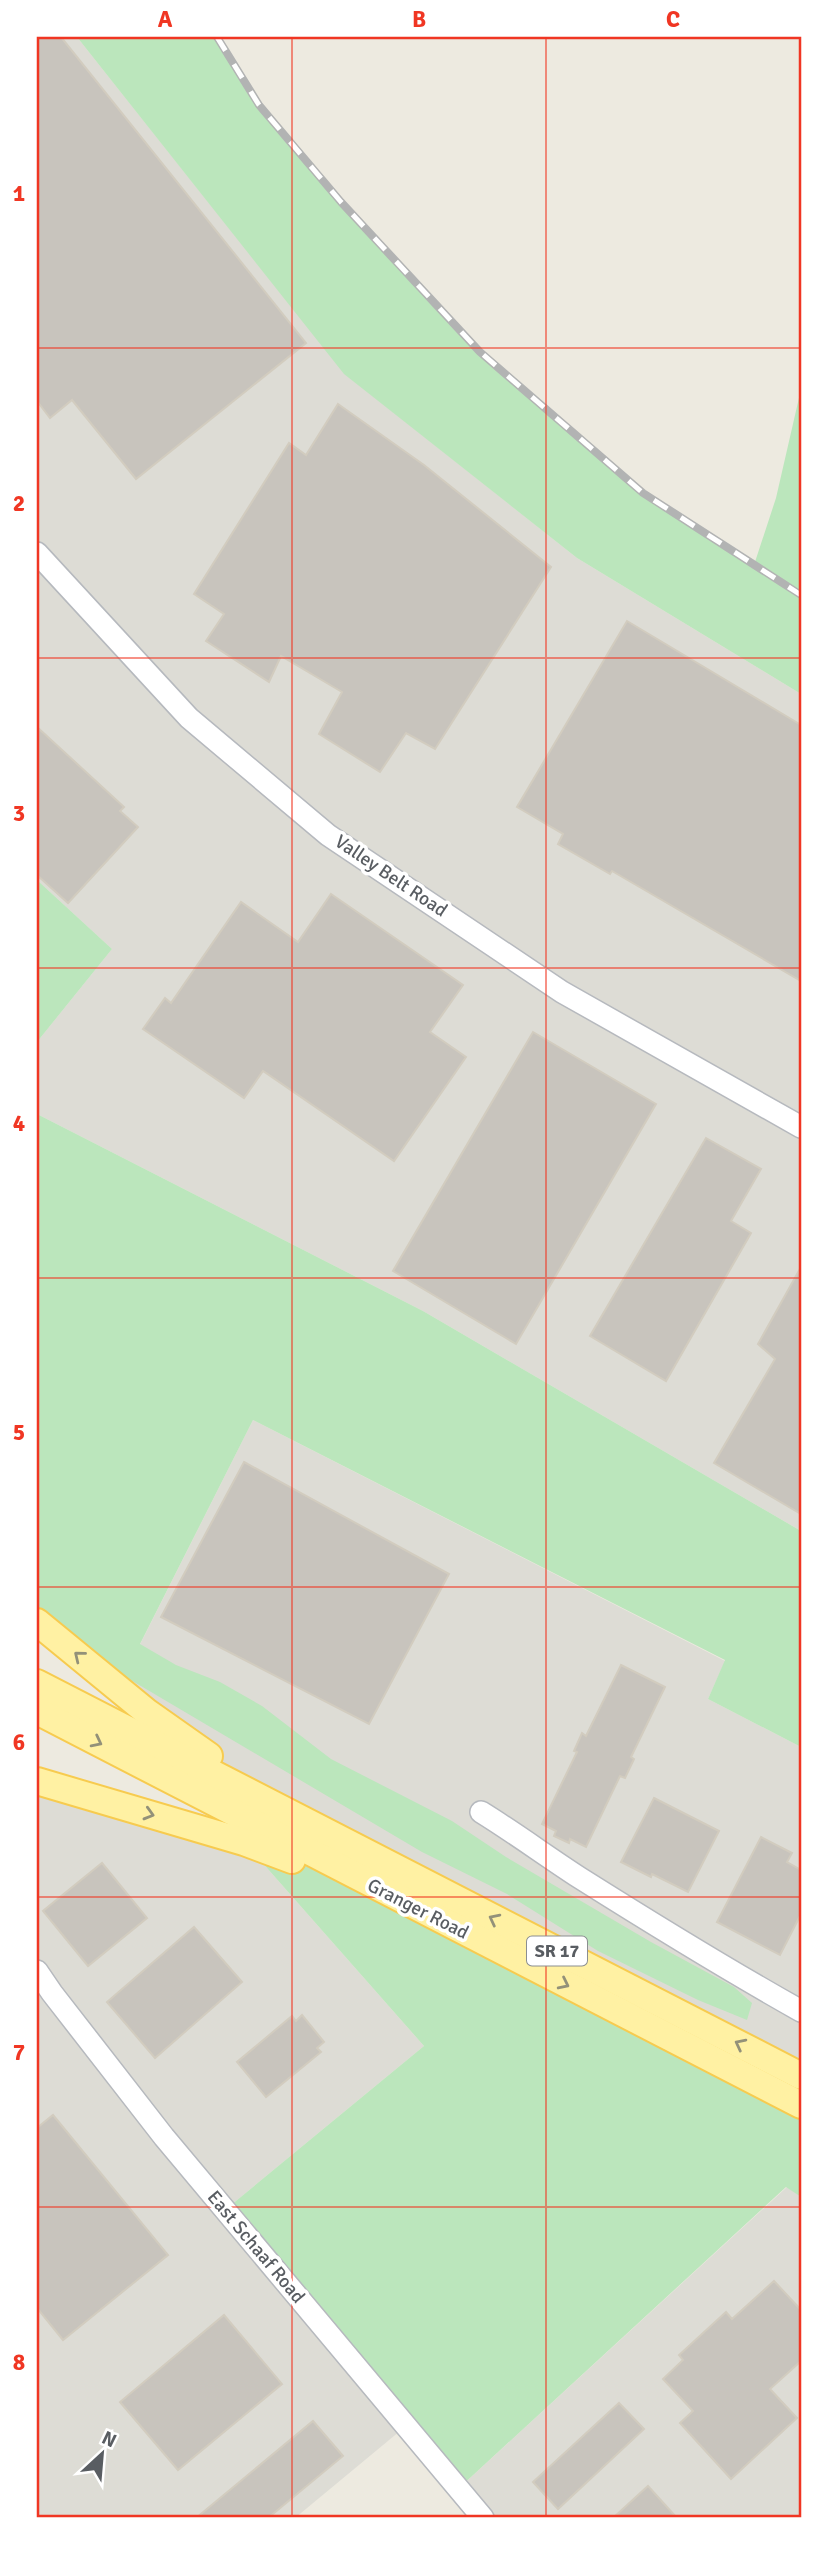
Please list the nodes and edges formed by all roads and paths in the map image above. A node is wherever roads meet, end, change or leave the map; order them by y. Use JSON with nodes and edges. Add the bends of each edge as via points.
{"nodes":[{"id":1,"x":37,"y":552,"type":"edge"},
{"id":2,"x":801,"y":1127,"type":"edge"},
{"id":3,"x":37,"y":1622,"type":"edge"},
{"id":4,"x":37,"y":1683,"type":"edge"},
{"id":5,"x":37,"y":1711,"type":"edge"},
{"id":6,"x":37,"y":1782,"type":"edge"},
{"id":7,"x":481,"y":1812,"type":"dead end"},
{"id":8,"x":312,"y":1826,"type":"junction"},
{"id":9,"x":503,"y":1953,"type":"junction"},
{"id":10,"x":37,"y":1970,"type":"edge"},
{"id":11,"x":801,"y":2011,"type":"edge"},
{"id":12,"x":801,"y":2076,"type":"edge"},
{"id":13,"x":801,"y":2105,"type":"edge"},
{"id":14,"x":483,"y":2518,"type":"edge"}],
"edges":[{"from":1,"to":2,"type":"street","name":"Valley Belt Road","via":[[189,718],[328,835],[562,992]]},
{"from":8,"to":3,"type":"main road","one_way":true,"via":[[148,1713]]},
{"from":4,"to":8,"type":"main road","name":"Granger Road","number":"SR 17"},
{"from":5,"to":9,"type":"main road","name":"Granger Road","number":"SR 17","one_way":true},
{"from":6,"to":9,"type":"main road","one_way":true,"via":[[278,1854]]},
{"from":7,"to":11,"type":"street","via":[[714,1962]]},
{"from":12,"to":8,"type":"main road","name":"Granger Road","number":"SR 17","one_way":true},
{"from":9,"to":13,"type":"main road","name":"Granger Road","number":"SR 17","one_way":true},
{"from":10,"to":14,"type":"street","name":"East Schaaf Road","via":[[164,2137]]}]}
